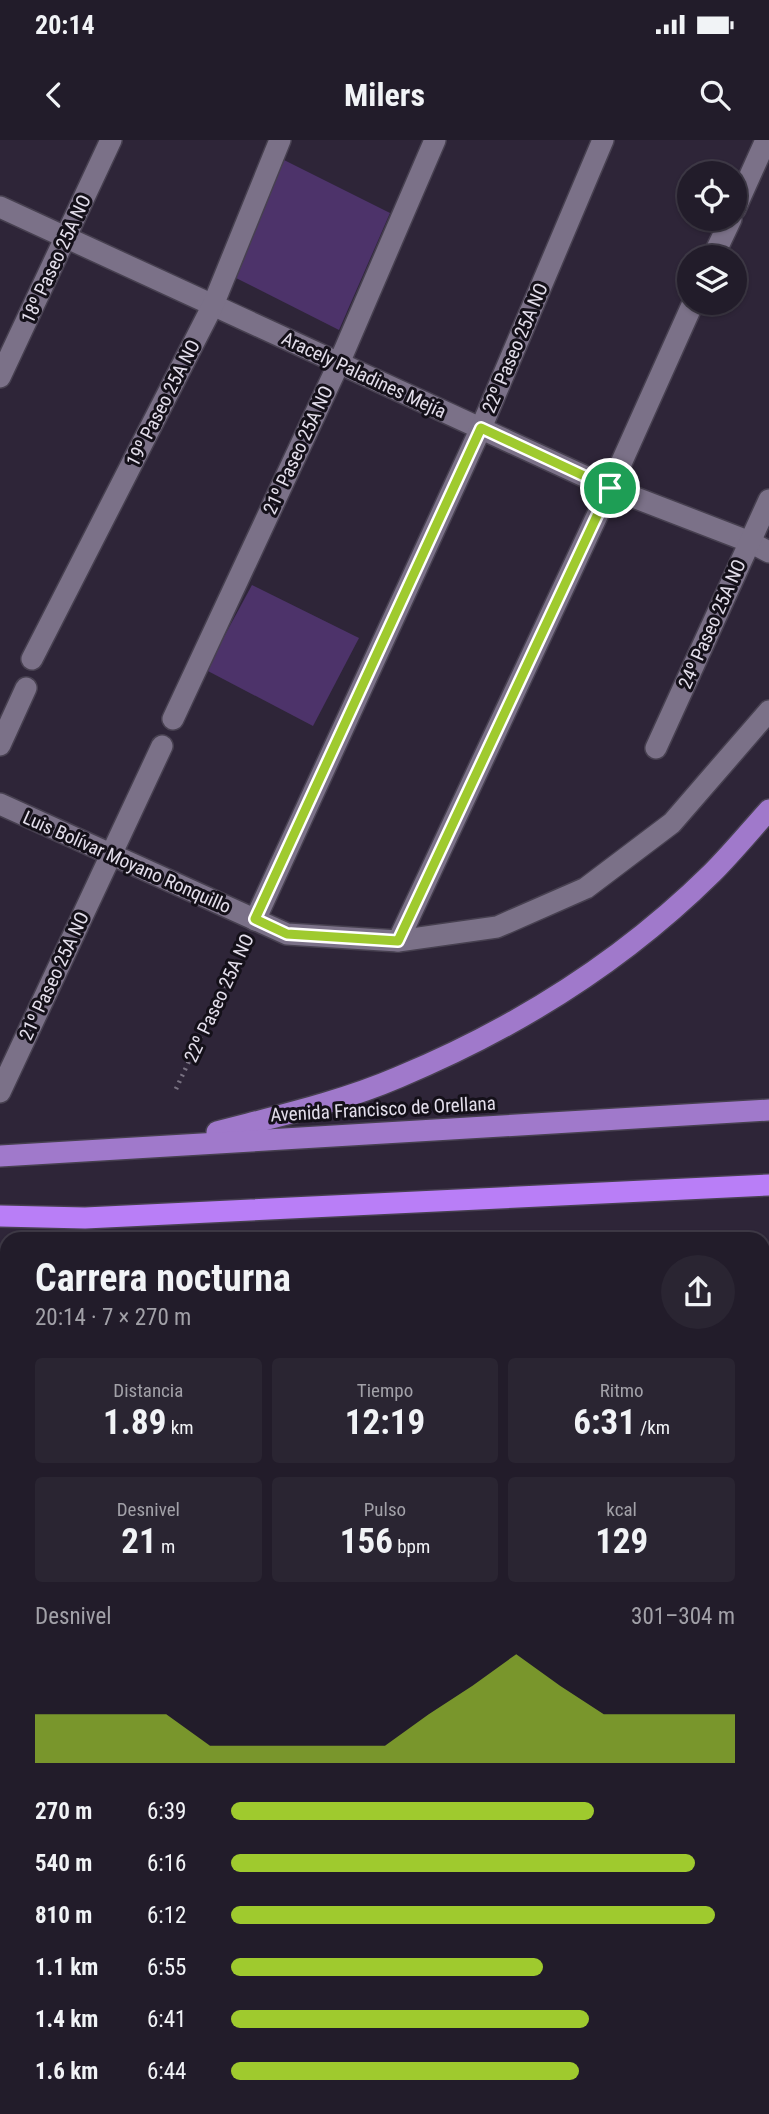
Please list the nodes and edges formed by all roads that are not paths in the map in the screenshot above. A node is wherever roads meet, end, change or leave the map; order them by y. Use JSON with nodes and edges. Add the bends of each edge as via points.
{"nodes":[{"id":1,"x":111,"y":140,"type":"edge"},
{"id":2,"x":280,"y":140,"type":"edge"},
{"id":3,"x":435,"y":140,"type":"edge"},
{"id":4,"x":603,"y":140,"type":"edge"},
{"id":5,"x":766,"y":140,"type":"edge"},
{"id":6,"x":747,"y":182,"type":"edge"},
{"id":7,"x":0,"y":208,"type":"edge"},
{"id":8,"x":66,"y":238,"type":"junction"},
{"id":9,"x":213,"y":305,"type":"junction"},
{"id":10,"x":688,"y":315,"type":"edge"},
{"id":11,"x":339,"y":363,"type":"junction"},
{"id":12,"x":0,"y":377,"type":"edge"},
{"id":13,"x":481,"y":428,"type":"junction"},
{"id":14,"x":610,"y":488,"type":"junction"},
{"id":15,"x":769,"y":500,"type":"edge"},
{"id":16,"x":750,"y":542,"type":"junction"},
{"id":17,"x":769,"y":552,"type":"edge"},
{"id":18,"x":32,"y":659,"type":"dead end"},
{"id":19,"x":26,"y":688,"type":"dead end"},
{"id":20,"x":769,"y":711,"type":"edge"},
{"id":21,"x":173,"y":719,"type":"dead end"},
{"id":22,"x":0,"y":745,"type":"edge"},
{"id":23,"x":162,"y":746,"type":"dead end"},
{"id":24,"x":656,"y":748,"type":"dead end"},
{"id":25,"x":0,"y":804,"type":"edge"},
{"id":26,"x":769,"y":810,"type":"edge"},
{"id":27,"x":111,"y":855,"type":"junction"},
{"id":28,"x":255,"y":919,"type":"junction"},
{"id":29,"x":398,"y":941,"type":"junction"},
{"id":30,"x":0,"y":1092,"type":"edge"},
{"id":31,"x":769,"y":1110,"type":"edge"},
{"id":32,"x":174,"y":1143,"type":"junction"},
{"id":33,"x":0,"y":1156,"type":"edge"},
{"id":34,"x":769,"y":1185,"type":"edge"},
{"id":35,"x":0,"y":1216,"type":"edge"}],
"edges":[{"from":1,"to":8,"type":"street","name":"18º Paseo 25A NO"},
{"from":2,"to":9,"type":"street","name":"19º Paseo 25A NO"},
{"from":3,"to":11,"type":"street","name":"21º Paseo 25A NO"},
{"from":4,"to":13,"type":"street","name":"22º Paseo 25A NO"},
{"from":5,"to":6,"type":"street"},
{"from":7,"to":8,"type":"street","name":"Aracely Paladines Mejía"},
{"from":8,"to":9,"type":"street","name":"Aracely Paladines Mejía"},
{"from":8,"to":12,"type":"street","name":"18º Paseo 25A NO"},
{"from":9,"to":11,"type":"street","name":"Aracely Paladines Mejía"},
{"from":9,"to":18,"type":"street","name":"19º Paseo 25A NO"},
{"from":10,"to":14,"type":"street"},
{"from":11,"to":13,"type":"street","name":"Aracely Paladines Mejía"},
{"from":11,"to":21,"type":"street","name":"21º Paseo 25A NO"},
{"from":13,"to":14,"type":"street","name":"Aracely Paladines Mejía"},
{"from":13,"to":28,"type":"street","name":"22º Paseo 25A NO"},
{"from":14,"to":16,"type":"street","name":"Aracely Paladines Mejía"},
{"from":14,"to":29,"type":"street"},
{"from":15,"to":16,"type":"street","name":"24º Paseo 25A NO"},
{"from":16,"to":17,"type":"street","name":"Aracely Paladines Mejía"},
{"from":16,"to":24,"type":"street","name":"24º Paseo 25A NO"},
{"from":19,"to":22,"type":"street"},
{"from":20,"to":29,"type":"street","name":"Luis Bolívar Moyano Ronquillo","via":[[672,824],[586,888],[497,927]]},
{"from":23,"to":27,"type":"street","name":"21º Paseo 25A NO"},
{"from":25,"to":27,"type":"street","name":"Luis Bolívar Moyano Ronquillo"},
{"from":26,"to":32,"type":"main road","via":[[712,873],[632,943],[563,992],[492,1032],[398,1078],[318,1105]]},
{"from":27,"to":28,"type":"street","name":"Luis Bolívar Moyano Ronquillo"},
{"from":27,"to":30,"type":"street","name":"21º Paseo 25A NO"},
{"from":28,"to":29,"type":"street","name":"Luis Bolívar Moyano Ronquillo","via":[[287,934]]},
{"from":31,"to":32,"type":"main road","name":"Avenida Francisco de Orellana"},
{"from":32,"to":33,"type":"main road","name":"Avenida Francisco de Orellana"},
{"from":34,"to":35,"type":"highway","via":[[85,1218]]}]}
